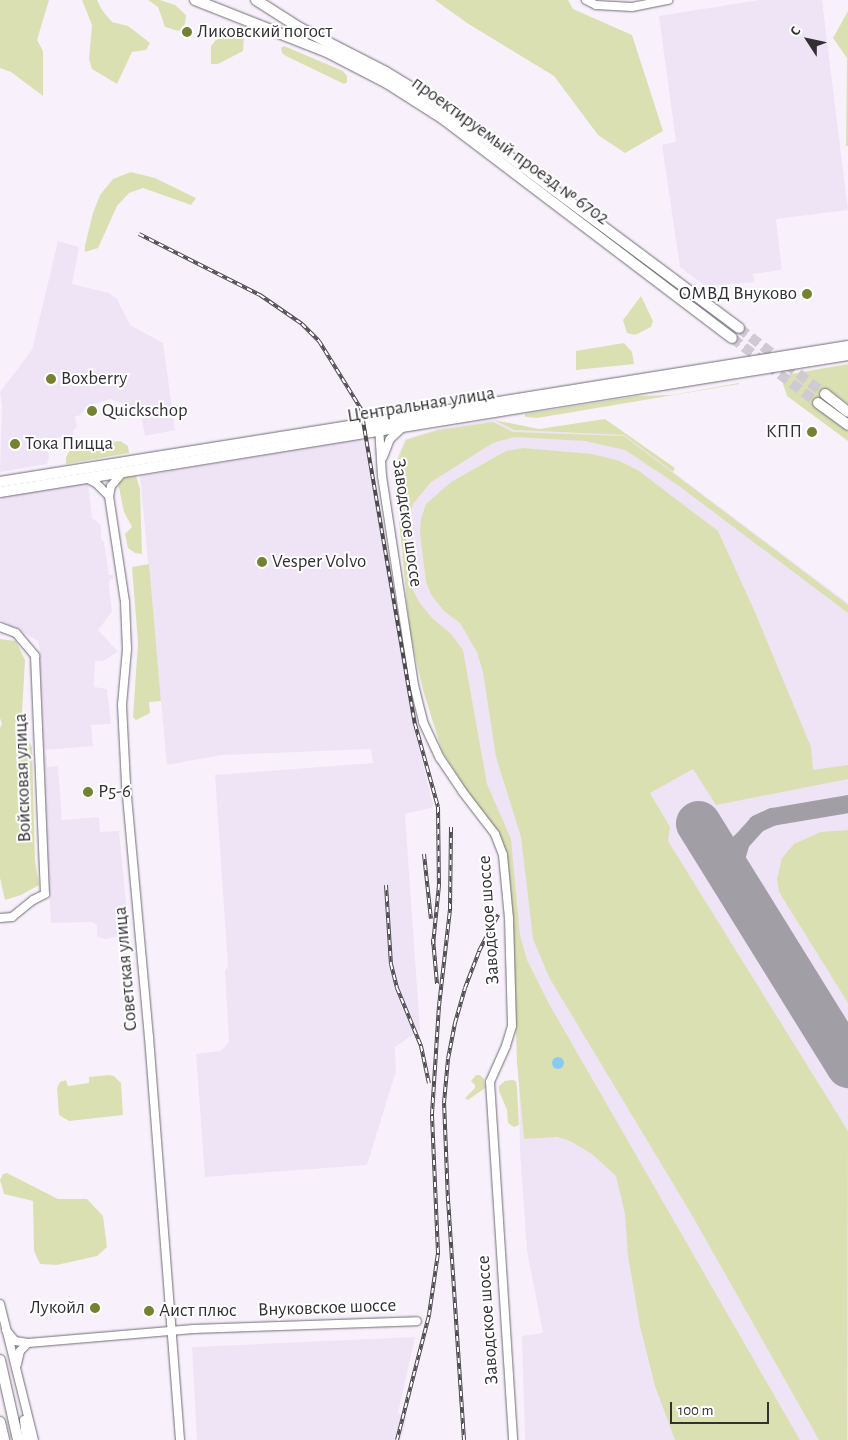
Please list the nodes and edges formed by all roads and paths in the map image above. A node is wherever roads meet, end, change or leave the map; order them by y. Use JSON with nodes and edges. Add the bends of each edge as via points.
{"nodes":[{"id":1,"x":195,"y":0,"type":"edge"},
{"id":2,"x":256,"y":0,"type":"edge"},
{"id":3,"x":586,"y":0,"type":"edge"},
{"id":4,"x":668,"y":0,"type":"edge"},
{"id":5,"x":739,"y":328,"type":"tunnel mouth"},
{"id":6,"x":732,"y":338,"type":"tunnel mouth"},
{"id":7,"x":848,"y":346,"type":"edge"},
{"id":8,"x":848,"y":355,"type":"edge"},
{"id":9,"x":825,"y":394,"type":"tunnel mouth"},
{"id":10,"x":818,"y":403,"type":"tunnel mouth"},
{"id":11,"x":848,"y":412,"type":"edge"},
{"id":12,"x":381,"y":425,"type":"junction"},
{"id":13,"x":848,"y":425,"type":"edge"},
{"id":14,"x":406,"y":426,"type":"junction"},
{"id":15,"x":381,"y":464,"type":"junction"},
{"id":16,"x":124,"y":471,"type":"junction"},
{"id":17,"x":86,"y":478,"type":"junction"},
{"id":18,"x":0,"y":482,"type":"edge"},
{"id":19,"x":0,"y":492,"type":"edge"},
{"id":20,"x":109,"y":496,"type":"junction"},
{"id":21,"x":0,"y":627,"type":"edge"},
{"id":22,"x":0,"y":918,"type":"edge"},
{"id":23,"x":0,"y":1304,"type":"edge"},
{"id":24,"x":417,"y":1321,"type":"dead end"},
{"id":25,"x":6,"y":1330,"type":"junction"},
{"id":26,"x":173,"y":1330,"type":"junction"},
{"id":27,"x":28,"y":1343,"type":"junction"},
{"id":28,"x":0,"y":1360,"type":"edge"},
{"id":29,"x":16,"y":1370,"type":"junction"},
{"id":30,"x":23,"y":1397,"type":"junction"},
{"id":31,"x":0,"y":1422,"type":"edge"},
{"id":32,"x":4,"y":1440,"type":"edge"},
{"id":33,"x":18,"y":1440,"type":"edge"},
{"id":34,"x":26,"y":1440,"type":"edge"},
{"id":35,"x":34,"y":1440,"type":"edge"},
{"id":36,"x":180,"y":1440,"type":"edge"},
{"id":37,"x":513,"y":1440,"type":"edge"}],
"edges":[{"from":1,"to":6,"type":"main road","name":"проектируемый проезд № 6702","via":[[327,52],[442,118]]},
{"from":2,"to":5,"type":"main road","name":"проектируемый проезд № 6702","via":[[300,28],[386,72],[440,105]]},
{"from":3,"to":4,"type":"street","via":[[596,5],[632,7]]},
{"from":7,"to":12,"type":"main road","name":"Центральная улица"},
{"from":8,"to":14,"type":"main road","name":"Центральная улица"},
{"from":9,"to":11,"type":"main road"},
{"from":10,"to":13,"type":"main road"},
{"from":12,"to":14,"type":"main road","name":"Центральная улица"},
{"from":12,"to":15,"type":"street","name":"Заводское шоссе"},
{"from":12,"to":16,"type":"main road","name":"Центральная улица"},
{"from":12,"to":18,"type":"main road","name":"Центральная улица"},
{"from":14,"to":15,"type":"street","via":[[390,439]]},
{"from":15,"to":37,"type":"street","name":"Заводское шоссе","via":[[414,685],[423,722],[440,758],[495,834],[503,855],[509,918],[512,1026],[490,1082]]},
{"from":16,"to":17,"type":"main road","name":"Центральная улица"},
{"from":16,"to":20,"type":"street","via":[[116,478]]},
{"from":17,"to":19,"type":"main road","name":"Центральная улица"},
{"from":17,"to":20,"type":"street"},
{"from":20,"to":26,"type":"street","name":"Советская улица","via":[[125,602],[127,649],[122,713],[126,785]]},
{"from":21,"to":22,"type":"street","name":"Войсковая улица","via":[[16,633],[34,656],[45,894],[12,917]]},
{"from":23,"to":25,"type":"street"},
{"from":24,"to":26,"type":"street","name":"Внуковское шоссе"},
{"from":25,"to":27,"type":"street","via":[[15,1341]]},
{"from":25,"to":29,"type":"street"},
{"from":26,"to":27,"type":"street","name":"Внуковское шоссе"},
{"from":26,"to":36,"type":"street","name":"Советская улица"},
{"from":27,"to":29,"type":"street","via":[[20,1351]]},
{"from":28,"to":33,"type":"main road"},
{"from":29,"to":30,"type":"street"},
{"from":30,"to":34,"type":"street"},
{"from":30,"to":35,"type":"street"},
{"from":31,"to":32,"type":"main road"}]}
